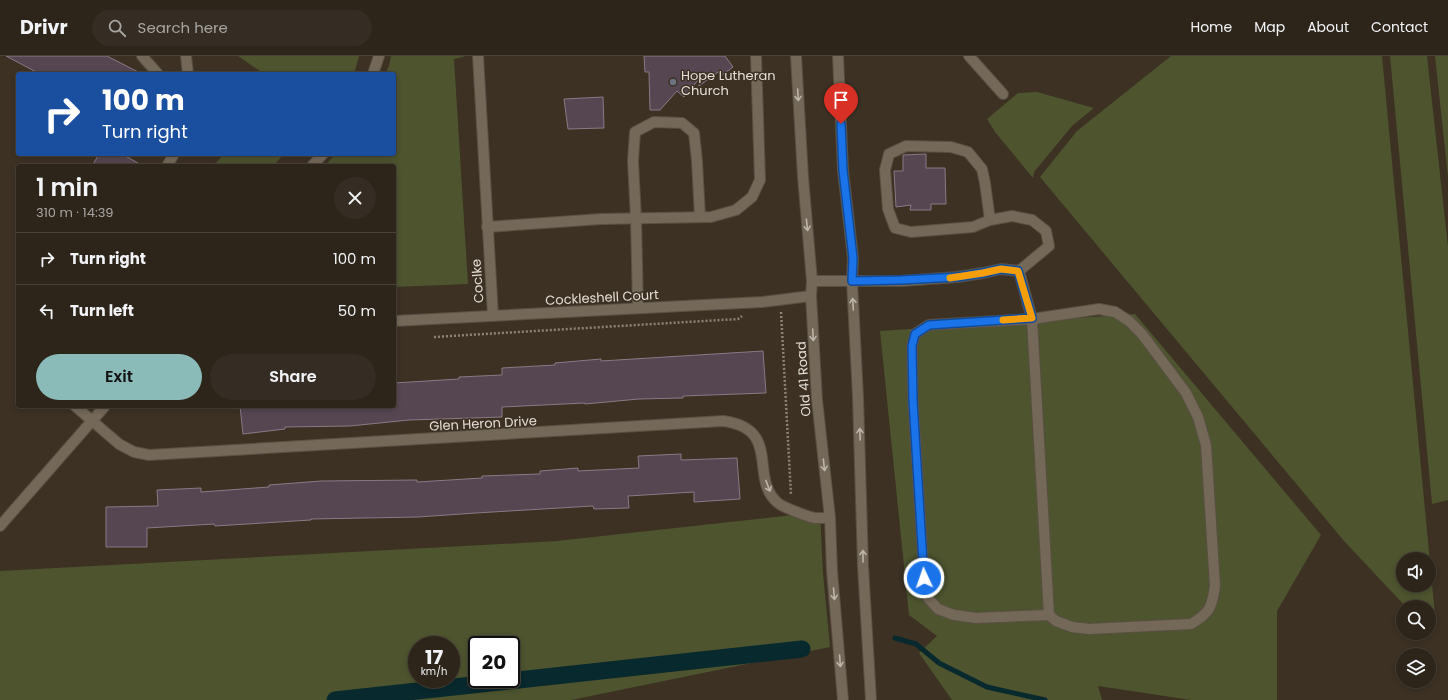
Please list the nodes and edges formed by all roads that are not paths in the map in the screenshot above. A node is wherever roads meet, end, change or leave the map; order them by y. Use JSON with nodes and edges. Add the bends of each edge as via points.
{"nodes":[{"id":1,"x":186,"y":56,"type":"edge"},
{"id":2,"x":379,"y":56,"type":"edge"},
{"id":3,"x":478,"y":56,"type":"edge"},
{"id":4,"x":756,"y":56,"type":"edge"},
{"id":5,"x":796,"y":56,"type":"edge"},
{"id":6,"x":838,"y":56,"type":"edge"},
{"id":7,"x":969,"y":56,"type":"edge"},
{"id":8,"x":145,"y":57,"type":"edge"},
{"id":9,"x":156,"y":72,"type":"edge"},
{"id":10,"x":188,"y":72,"type":"edge"},
{"id":11,"x":374,"y":72,"type":"edge"},
{"id":12,"x":1003,"y":94,"type":"dead end"},
{"id":13,"x":321,"y":156,"type":"edge"},
{"id":14,"x":314,"y":164,"type":"edge"},
{"id":15,"x":700,"y":217,"type":"junction"},
{"id":16,"x":636,"y":219,"type":"junction"},
{"id":17,"x":990,"y":220,"type":"junction"},
{"id":18,"x":487,"y":227,"type":"junction"},
{"id":19,"x":1018,"y":271,"type":"junction"},
{"id":20,"x":812,"y":281,"type":"junction"},
{"id":21,"x":852,"y":281,"type":"junction"},
{"id":22,"x":811,"y":296,"type":"junction"},
{"id":23,"x":638,"y":308,"type":"junction"},
{"id":24,"x":493,"y":316,"type":"junction"},
{"id":25,"x":1032,"y":318,"type":"junction"},
{"id":26,"x":396,"y":321,"type":"edge"},
{"id":27,"x":77,"y":408,"type":"edge"},
{"id":28,"x":103,"y":408,"type":"edge"},
{"id":29,"x":92,"y":421,"type":"junction"},
{"id":30,"x":830,"y":518,"type":"junction"},
{"id":31,"x":0,"y":526,"type":"edge"},
{"id":32,"x":1049,"y":615,"type":"junction"},
{"id":33,"x":843,"y":700,"type":"edge"},
{"id":34,"x":871,"y":700,"type":"edge"}],
"edges":[{"from":1,"to":10,"type":"street"},
{"from":2,"to":11,"type":"street"},
{"from":3,"to":18,"type":"street","name":"Coclke"},
{"from":4,"to":15,"type":"street","via":[[760,180],[752,197],[736,210],[711,217]]},
{"from":5,"to":20,"type":"street","name":"Old 41 Road","one_way":true,"via":[[802,176]]},
{"from":6,"to":21,"type":"street","via":[[843,170],[853,258]]},
{"from":7,"to":12,"type":"street"},
{"from":8,"to":9,"type":"street"},
{"from":13,"to":14,"type":"street"},
{"from":15,"to":16,"type":"street"},
{"from":15,"to":16,"type":"street","via":[[694,133],[682,123],[654,122],[635,132],[633,161]]},
{"from":16,"to":18,"type":"street"},
{"from":16,"to":23,"type":"street"},
{"from":17,"to":17,"type":"street","via":[[973,227],[911,232],[895,228],[888,209],[885,170],[890,154],[906,146],[951,147],[968,152],[982,169]]},
{"from":17,"to":19,"type":"street","via":[[1019,217],[1032,220],[1046,231],[1049,246]]},
{"from":18,"to":24,"type":"street","name":"Coclke"},
{"from":19,"to":21,"type":"street","via":[[1001,269],[957,277]]},
{"from":19,"to":25,"type":"street"},
{"from":20,"to":21,"type":"street"},
{"from":20,"to":22,"type":"street","name":"Old 41 Road"},
{"from":34,"to":21,"type":"street","one_way":true},
{"from":22,"to":23,"type":"street","name":"Cockleshell Court","via":[[762,302]]},
{"from":22,"to":30,"type":"street","name":"Old 41 Road","one_way":true,"via":[[817,400]]},
{"from":23,"to":24,"type":"street","name":"Cockleshell Court"},
{"from":24,"to":26,"type":"street","name":"Cockleshell Court"},
{"from":25,"to":32,"type":"street"},
{"from":25,"to":32,"type":"street","via":[[929,325],[915,334],[912,346],[913,401],[924,578],[928,598],[938,609],[954,615],[976,618]]},
{"from":25,"to":32,"type":"street","via":[[1099,309],[1115,312],[1130,321],[1142,334],[1186,393],[1198,417],[1206,445],[1215,586],[1212,603],[1204,616],[1191,624],[1089,629],[1072,627],[1056,621]]},
{"from":27,"to":29,"type":"street","name":"Glen Heron Drive"},
{"from":28,"to":29,"type":"street"},
{"from":29,"to":30,"type":"street","name":"Glen Heron Drive","one_way":true,"via":[[119,444],[134,452],[149,455],[737,423],[749,431],[761,448],[764,477],[776,502],[813,518]]},
{"from":29,"to":31,"type":"street"},
{"from":30,"to":33,"type":"street","name":"Old 41 Road","one_way":true}]}
